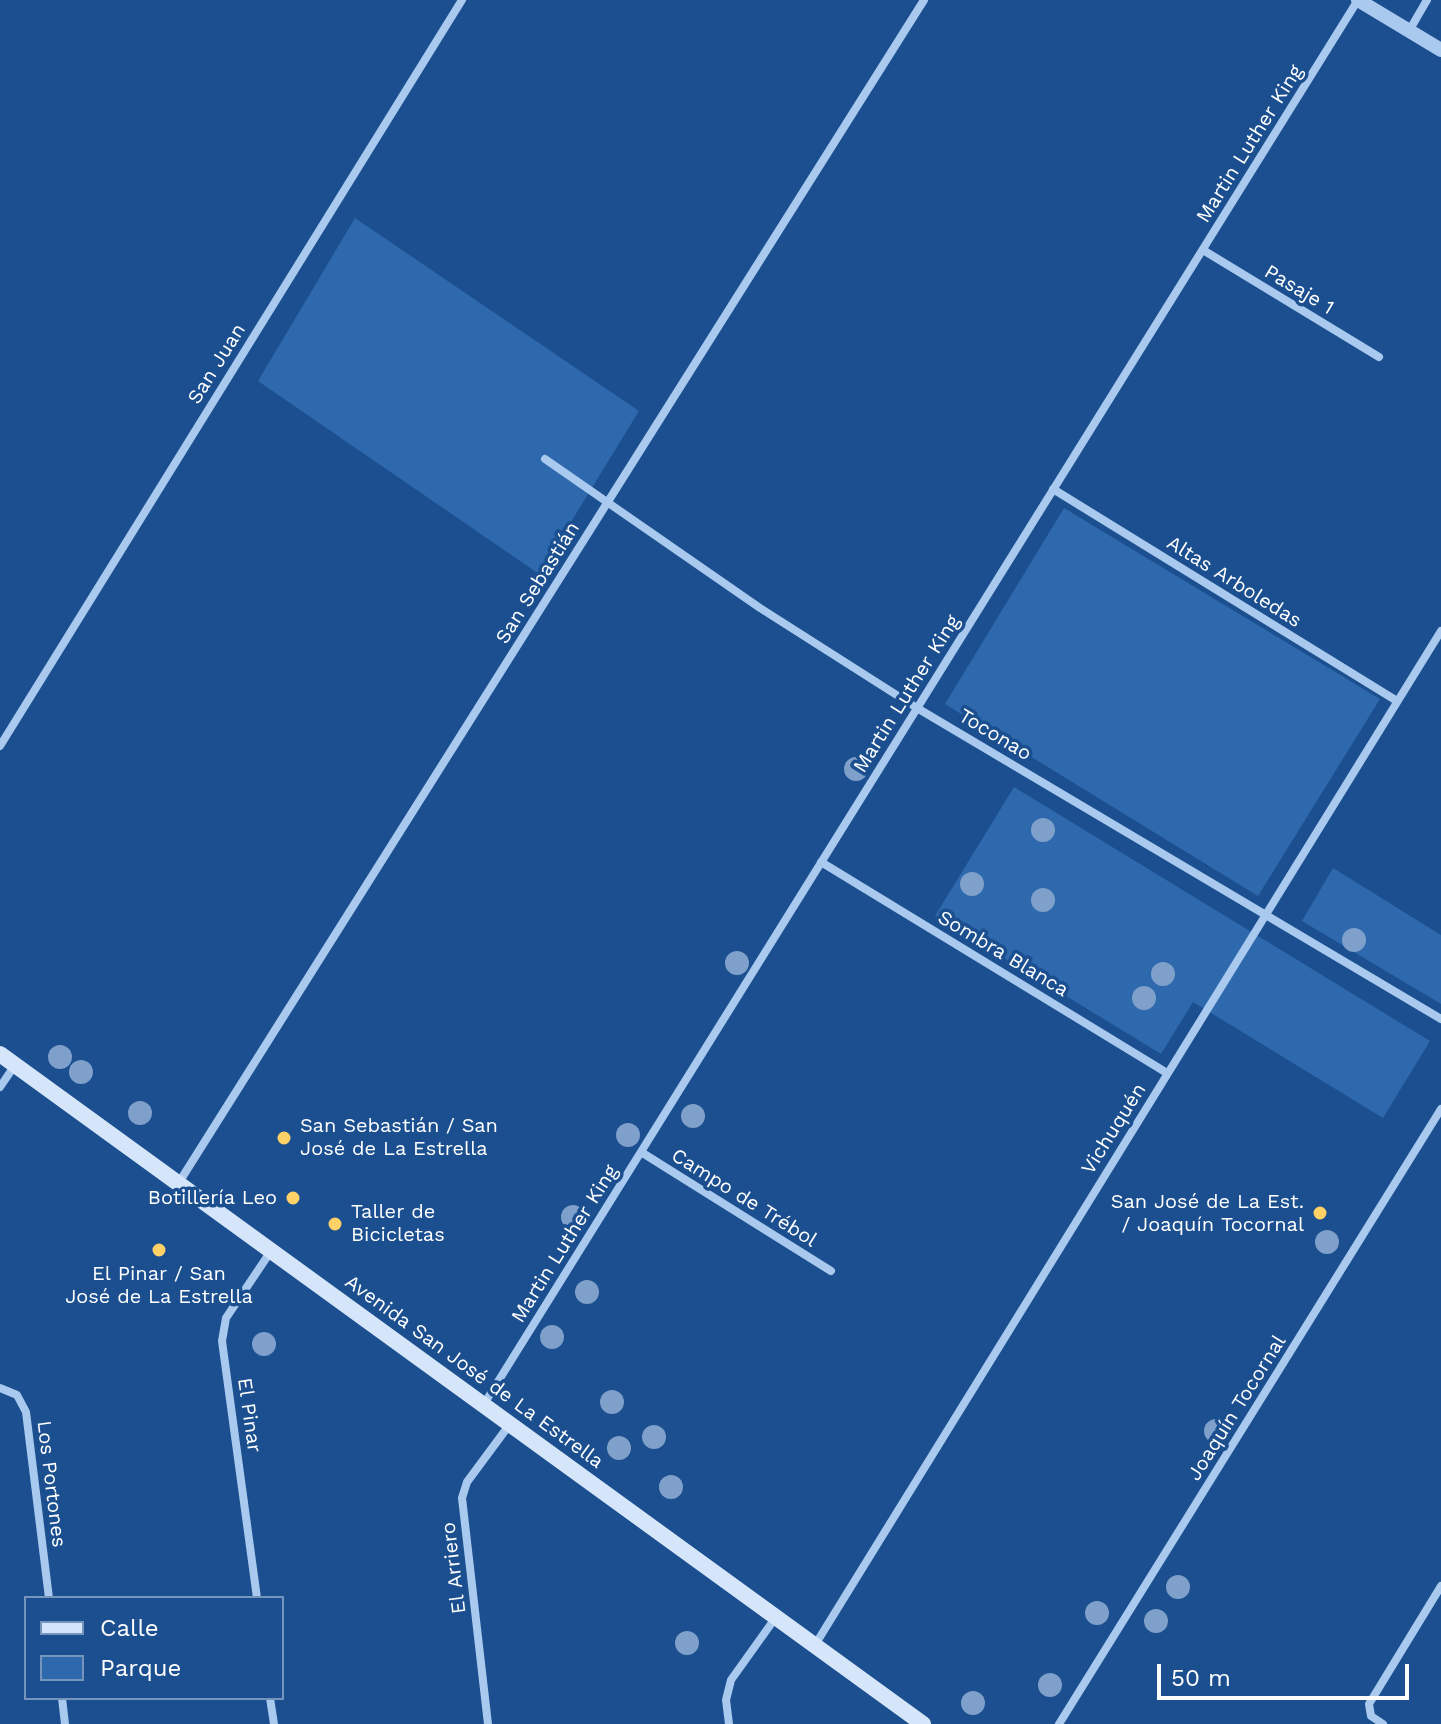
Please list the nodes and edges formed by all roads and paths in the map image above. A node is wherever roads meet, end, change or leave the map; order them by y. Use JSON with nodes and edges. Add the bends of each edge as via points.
{"nodes":[{"id":1,"x":462,"y":0,"type":"edge"},
{"id":2,"x":924,"y":0,"type":"edge"},
{"id":3,"x":1358,"y":0,"type":"edge"},
{"id":4,"x":1427,"y":0,"type":"edge"},
{"id":5,"x":1409,"y":31,"type":"junction"},
{"id":6,"x":1441,"y":50,"type":"edge"},
{"id":7,"x":1203,"y":250,"type":"junction"},
{"id":8,"x":1379,"y":357,"type":"dead end"},
{"id":9,"x":545,"y":459,"type":"dead end"},
{"id":10,"x":1053,"y":489,"type":"junction"},
{"id":11,"x":608,"y":501,"type":"junction"},
{"id":12,"x":1441,"y":631,"type":"edge"},
{"id":13,"x":1397,"y":701,"type":"junction"},
{"id":14,"x":917,"y":708,"type":"junction"},
{"id":15,"x":0,"y":746,"type":"edge"},
{"id":16,"x":821,"y":862,"type":"junction"},
{"id":17,"x":1265,"y":915,"type":"junction"},
{"id":18,"x":1441,"y":1019,"type":"edge"},
{"id":19,"x":0,"y":1054,"type":"edge"},
{"id":20,"x":15,"y":1064,"type":"junction"},
{"id":21,"x":1167,"y":1073,"type":"junction"},
{"id":22,"x":0,"y":1087,"type":"edge"},
{"id":23,"x":1441,"y":1109,"type":"edge"},
{"id":24,"x":641,"y":1152,"type":"junction"},
{"id":25,"x":178,"y":1184,"type":"junction"},
{"id":26,"x":272,"y":1250,"type":"junction"},
{"id":27,"x":831,"y":1271,"type":"dead end"},
{"id":28,"x":0,"y":1388,"type":"edge"},
{"id":29,"x":484,"y":1404,"type":"junction"},
{"id":30,"x":510,"y":1424,"type":"junction"},
{"id":31,"x":1441,"y":1586,"type":"edge"},
{"id":32,"x":49,"y":1596,"type":"edge"},
{"id":33,"x":257,"y":1596,"type":"edge"},
{"id":34,"x":776,"y":1617,"type":"junction"},
{"id":35,"x":815,"y":1645,"type":"junction"},
{"id":36,"x":62,"y":1700,"type":"edge"},
{"id":37,"x":270,"y":1700,"type":"edge"},
{"id":38,"x":65,"y":1724,"type":"edge"},
{"id":39,"x":274,"y":1724,"type":"edge"},
{"id":40,"x":488,"y":1724,"type":"edge"},
{"id":41,"x":729,"y":1724,"type":"edge"},
{"id":42,"x":923,"y":1724,"type":"edge"},
{"id":43,"x":1059,"y":1724,"type":"edge"},
{"id":44,"x":1383,"y":1724,"type":"edge"}],
"edges":[{"from":1,"to":15,"type":"street","name":"San Juan"},
{"from":2,"to":11,"type":"street","name":"San Sebastián"},
{"from":3,"to":5,"type":"street"},
{"from":3,"to":7,"type":"street","name":"Martin Luther King"},
{"from":4,"to":5,"type":"street"},
{"from":5,"to":6,"type":"street"},
{"from":7,"to":8,"type":"street","name":"Pasaje 1"},
{"from":7,"to":10,"type":"street","name":"Martin Luther King"},
{"from":9,"to":11,"type":"street","name":"Toconao"},
{"from":10,"to":13,"type":"street","name":"Altas Arboledas"},
{"from":10,"to":14,"type":"street","name":"Martin Luther King"},
{"from":11,"to":14,"type":"street","name":"Toconao","via":[[760,608]]},
{"from":11,"to":25,"type":"street","name":"San Sebastián"},
{"from":12,"to":13,"type":"street","name":"Vichuquén"},
{"from":13,"to":17,"type":"street","name":"Vichuquén"},
{"from":14,"to":16,"type":"street","name":"Martin Luther King"},
{"from":14,"to":17,"type":"street","name":"Toconao"},
{"from":16,"to":21,"type":"street","name":"Sombra Blanca"},
{"from":16,"to":24,"type":"street","name":"Martin Luther King"},
{"from":17,"to":18,"type":"street","name":"Toconao"},
{"from":17,"to":21,"type":"street","name":"Vichuquén"},
{"from":19,"to":20,"type":"main road","name":"Avenida San José de La Estrella"},
{"from":20,"to":22,"type":"street"},
{"from":20,"to":25,"type":"main road","name":"Avenida San José de La Estrella"},
{"from":21,"to":35,"type":"street","name":"Vichuquén"},
{"from":23,"to":43,"type":"street","name":"Joaquín Tocornal"},
{"from":24,"to":27,"type":"street","name":"Campo de Trébol"},
{"from":24,"to":29,"type":"street","name":"Martin Luther King"},
{"from":25,"to":26,"type":"main road","name":"Avenida San José de La Estrella"},
{"from":26,"to":29,"type":"main road","name":"Avenida San José de La Estrella"},
{"from":26,"to":33,"type":"street","name":"El Pinar","via":[[226,1318],[222,1341]]},
{"from":28,"to":32,"type":"street","name":"Los Portones","via":[[17,1395],[26,1412]]},
{"from":29,"to":30,"type":"main road","name":"Avenida San José de La Estrella"},
{"from":30,"to":34,"type":"main road","name":"Avenida San José de La Estrella"},
{"from":30,"to":40,"type":"street","name":"El Arriero","via":[[467,1482],[462,1498]]},
{"from":31,"to":44,"type":"street","via":[[1371,1699],[1371,1716]]},
{"from":34,"to":35,"type":"main road","name":"Avenida San José de La Estrella"},
{"from":34,"to":41,"type":"street","via":[[731,1680],[726,1700]]},
{"from":35,"to":42,"type":"main road","name":"Avenida San José de La Estrella"},
{"from":36,"to":38,"type":"street"},
{"from":37,"to":39,"type":"street"}]}
